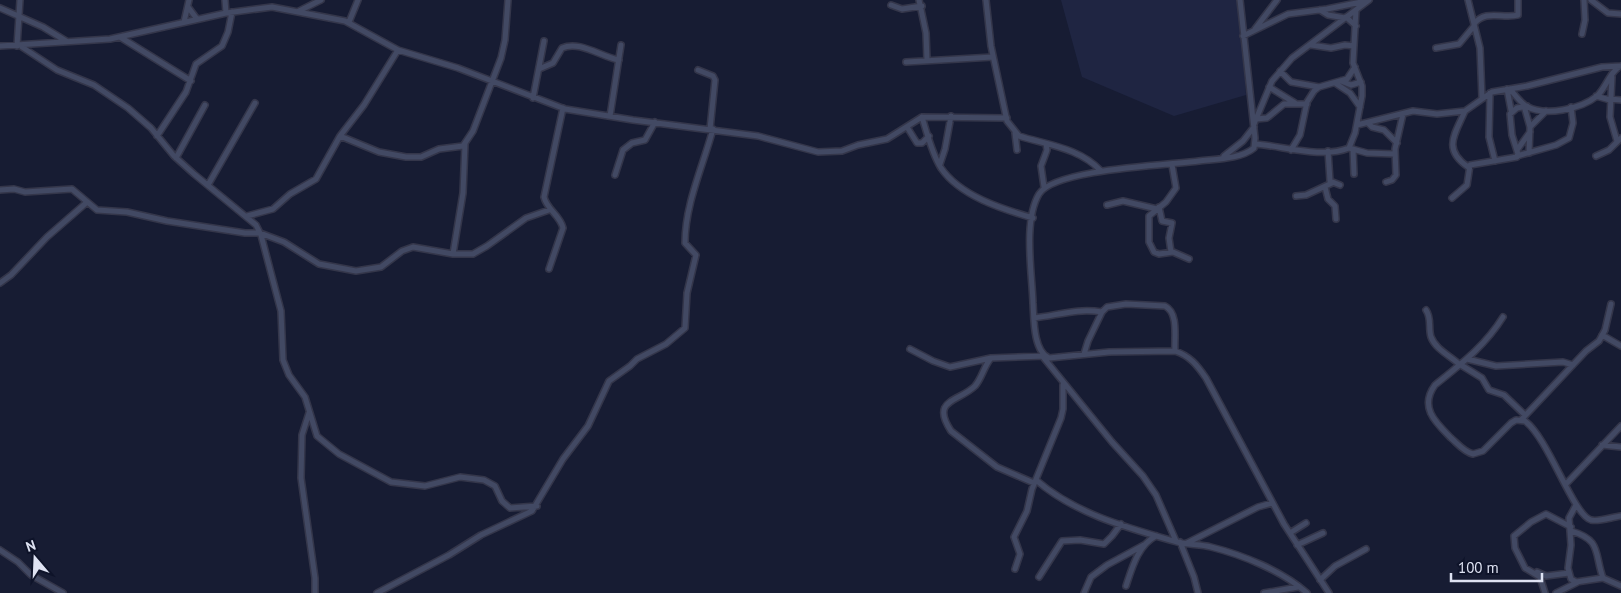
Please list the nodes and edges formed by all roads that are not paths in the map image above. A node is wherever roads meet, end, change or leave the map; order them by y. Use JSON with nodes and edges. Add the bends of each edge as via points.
{"nodes":[{"id":1,"x":20,"y":0,"type":"edge"},
{"id":2,"x":189,"y":0,"type":"edge"},
{"id":3,"x":225,"y":0,"type":"edge"},
{"id":4,"x":321,"y":0,"type":"edge"},
{"id":5,"x":358,"y":0,"type":"edge"},
{"id":6,"x":508,"y":0,"type":"edge"},
{"id":7,"x":986,"y":0,"type":"edge"},
{"id":8,"x":1240,"y":0,"type":"edge"},
{"id":9,"x":1277,"y":0,"type":"edge"},
{"id":10,"x":1367,"y":0,"type":"edge"},
{"id":11,"x":1468,"y":0,"type":"edge"},
{"id":12,"x":1518,"y":0,"type":"edge"},
{"id":13,"x":1583,"y":0,"type":"edge"},
{"id":14,"x":1591,"y":0,"type":"edge"},
{"id":15,"x":315,"y":2,"type":"edge"},
{"id":16,"x":920,"y":3,"type":"edge"},
{"id":17,"x":891,"y":5,"type":"dead end"},
{"id":18,"x":188,"y":7,"type":"junction"},
{"id":19,"x":0,"y":8,"type":"edge"},
{"id":20,"x":1320,"y":10,"type":"junction"},
{"id":21,"x":1356,"y":10,"type":"junction"},
{"id":22,"x":298,"y":11,"type":"junction"},
{"id":23,"x":229,"y":13,"type":"junction"},
{"id":24,"x":314,"y":14,"type":"junction"},
{"id":25,"x":1621,"y":14,"type":"edge"},
{"id":26,"x":19,"y":16,"type":"junction"},
{"id":27,"x":1345,"y":18,"type":"junction"},
{"id":28,"x":197,"y":19,"type":"junction"},
{"id":29,"x":184,"y":22,"type":"junction"},
{"id":30,"x":349,"y":22,"type":"junction"},
{"id":31,"x":1475,"y":23,"type":"junction"},
{"id":32,"x":1356,"y":26,"type":"junction"},
{"id":33,"x":1255,"y":29,"type":"junction"},
{"id":34,"x":1582,"y":34,"type":"dead end"},
{"id":35,"x":1243,"y":36,"type":"junction"},
{"id":36,"x":120,"y":37,"type":"junction"},
{"id":37,"x":1464,"y":39,"type":"junction"},
{"id":38,"x":1478,"y":40,"type":"junction"},
{"id":39,"x":544,"y":41,"type":"dead end"},
{"id":40,"x":67,"y":42,"type":"junction"},
{"id":41,"x":621,"y":45,"type":"dead end"},
{"id":42,"x":1311,"y":45,"type":"junction"},
{"id":43,"x":0,"y":46,"type":"edge"},
{"id":44,"x":19,"y":46,"type":"junction"},
{"id":45,"x":1354,"y":46,"type":"junction"},
{"id":46,"x":1436,"y":48,"type":"dead end"},
{"id":47,"x":398,"y":50,"type":"junction"},
{"id":48,"x":993,"y":57,"type":"junction"},
{"id":49,"x":619,"y":60,"type":"junction"},
{"id":50,"x":927,"y":60,"type":"junction"},
{"id":51,"x":906,"y":62,"type":"dead end"},
{"id":52,"x":1621,"y":66,"type":"edge"},
{"id":53,"x":1355,"y":67,"type":"junction"},
{"id":54,"x":539,"y":68,"type":"junction"},
{"id":55,"x":698,"y":70,"type":"dead end"},
{"id":56,"x":1280,"y":71,"type":"junction"},
{"id":57,"x":1612,"y":76,"type":"junction"},
{"id":58,"x":191,"y":81,"type":"junction"},
{"id":59,"x":492,"y":82,"type":"junction"},
{"id":60,"x":1338,"y":82,"type":"junction"},
{"id":61,"x":1360,"y":82,"type":"junction"},
{"id":62,"x":1269,"y":87,"type":"junction"},
{"id":63,"x":1319,"y":88,"type":"junction"},
{"id":64,"x":1509,"y":89,"type":"junction"},
{"id":65,"x":1490,"y":93,"type":"junction"},
{"id":66,"x":1596,"y":96,"type":"junction"},
{"id":67,"x":534,"y":98,"type":"junction"},
{"id":68,"x":1482,"y":98,"type":"junction"},
{"id":69,"x":1610,"y":99,"type":"junction"},
{"id":70,"x":1621,"y":100,"type":"edge"},
{"id":71,"x":255,"y":103,"type":"dead end"},
{"id":72,"x":1295,"y":103,"type":"junction"},
{"id":73,"x":1307,"y":104,"type":"junction"},
{"id":74,"x":205,"y":105,"type":"dead end"},
{"id":75,"x":1525,"y":106,"type":"junction"},
{"id":76,"x":1360,"y":107,"type":"junction"},
{"id":77,"x":1571,"y":107,"type":"junction"},
{"id":78,"x":563,"y":108,"type":"junction"},
{"id":79,"x":1511,"y":110,"type":"junction"},
{"id":80,"x":1465,"y":111,"type":"junction"},
{"id":81,"x":1546,"y":111,"type":"junction"},
{"id":82,"x":1403,"y":114,"type":"junction"},
{"id":83,"x":610,"y":116,"type":"junction"},
{"id":84,"x":951,"y":116,"type":"junction"},
{"id":85,"x":922,"y":117,"type":"junction"},
{"id":86,"x":1007,"y":118,"type":"junction"},
{"id":87,"x":655,"y":122,"type":"junction"},
{"id":88,"x":1254,"y":123,"type":"junction"},
{"id":89,"x":1368,"y":123,"type":"junction"},
{"id":90,"x":1357,"y":125,"type":"junction"},
{"id":91,"x":907,"y":127,"type":"junction"},
{"id":92,"x":711,"y":129,"type":"junction"},
{"id":93,"x":1530,"y":130,"type":"junction"},
{"id":94,"x":1015,"y":133,"type":"junction"},
{"id":95,"x":157,"y":136,"type":"junction"},
{"id":96,"x":340,"y":136,"type":"junction"},
{"id":97,"x":929,"y":136,"type":"junction"},
{"id":98,"x":1619,"y":139,"type":"edge"},
{"id":99,"x":1397,"y":143,"type":"junction"},
{"id":100,"x":466,"y":144,"type":"junction"},
{"id":101,"x":1046,"y":144,"type":"junction"},
{"id":102,"x":1255,"y":144,"type":"junction"},
{"id":103,"x":1351,"y":148,"type":"junction"},
{"id":104,"x":1018,"y":150,"type":"dead end"},
{"id":105,"x":1291,"y":150,"type":"junction"},
{"id":106,"x":1328,"y":151,"type":"junction"},
{"id":107,"x":1517,"y":153,"type":"junction"},
{"id":108,"x":1529,"y":153,"type":"junction"},
{"id":109,"x":1395,"y":154,"type":"junction"},
{"id":110,"x":1596,"y":156,"type":"dead end"},
{"id":111,"x":1224,"y":157,"type":"junction"},
{"id":112,"x":176,"y":158,"type":"junction"},
{"id":113,"x":1495,"y":161,"type":"junction"},
{"id":114,"x":940,"y":165,"type":"junction"},
{"id":115,"x":1172,"y":165,"type":"junction"},
{"id":116,"x":1468,"y":167,"type":"junction"},
{"id":117,"x":1101,"y":171,"type":"junction"},
{"id":118,"x":1354,"y":174,"type":"dead end"},
{"id":119,"x":615,"y":175,"type":"dead end"},
{"id":120,"x":1386,"y":182,"type":"dead end"},
{"id":121,"x":1332,"y":183,"type":"junction"},
{"id":122,"x":1340,"y":184,"type":"dead end"},
{"id":123,"x":208,"y":185,"type":"junction"},
{"id":124,"x":1044,"y":187,"type":"junction"},
{"id":125,"x":1325,"y":187,"type":"junction"},
{"id":126,"x":0,"y":190,"type":"edge"},
{"id":127,"x":1296,"y":196,"type":"dead end"},
{"id":128,"x":1452,"y":198,"type":"dead end"},
{"id":129,"x":86,"y":203,"type":"junction"},
{"id":130,"x":1107,"y":205,"type":"dead end"},
{"id":131,"x":1158,"y":208,"type":"junction"},
{"id":132,"x":549,"y":210,"type":"junction"},
{"id":133,"x":246,"y":216,"type":"junction"},
{"id":134,"x":1032,"y":218,"type":"junction"},
{"id":135,"x":1336,"y":219,"type":"dead end"},
{"id":136,"x":260,"y":233,"type":"junction"},
{"id":137,"x":1171,"y":252,"type":"junction"},
{"id":138,"x":453,"y":254,"type":"junction"},
{"id":139,"x":1189,"y":259,"type":"dead end"},
{"id":140,"x":549,"y":269,"type":"dead end"},
{"id":141,"x":0,"y":283,"type":"edge"},
{"id":142,"x":1611,"y":304,"type":"dead end"},
{"id":143,"x":1426,"y":310,"type":"dead end"},
{"id":144,"x":1102,"y":312,"type":"junction"},
{"id":145,"x":1503,"y":317,"type":"dead end"},
{"id":146,"x":1034,"y":318,"type":"junction"},
{"id":147,"x":1602,"y":335,"type":"junction"},
{"id":148,"x":1621,"y":346,"type":"edge"},
{"id":149,"x":910,"y":349,"type":"dead end"},
{"id":150,"x":1175,"y":350,"type":"junction"},
{"id":151,"x":1084,"y":354,"type":"junction"},
{"id":152,"x":1044,"y":356,"type":"junction"},
{"id":153,"x":990,"y":358,"type":"junction"},
{"id":154,"x":1467,"y":359,"type":"junction"},
{"id":155,"x":1461,"y":365,"type":"junction"},
{"id":156,"x":1573,"y":365,"type":"junction"},
{"id":157,"x":1063,"y":385,"type":"junction"},
{"id":158,"x":310,"y":411,"type":"junction"},
{"id":159,"x":1523,"y":418,"type":"junction"},
{"id":160,"x":1621,"y":426,"type":"edge"},
{"id":161,"x":1602,"y":445,"type":"junction"},
{"id":162,"x":1621,"y":447,"type":"edge"},
{"id":163,"x":1035,"y":481,"type":"junction"},
{"id":164,"x":1566,"y":484,"type":"junction"},
{"id":165,"x":1272,"y":503,"type":"junction"},
{"id":166,"x":1576,"y":505,"type":"junction"},
{"id":167,"x":537,"y":506,"type":"junction"},
{"id":168,"x":1621,"y":516,"type":"edge"},
{"id":169,"x":1306,"y":523,"type":"dead end"},
{"id":170,"x":1121,"y":524,"type":"junction"},
{"id":171,"x":1571,"y":529,"type":"junction"},
{"id":172,"x":1290,"y":533,"type":"junction"},
{"id":173,"x":1323,"y":533,"type":"dead end"},
{"id":174,"x":1156,"y":536,"type":"junction"},
{"id":175,"x":1178,"y":542,"type":"junction"},
{"id":176,"x":1187,"y":544,"type":"junction"},
{"id":177,"x":1144,"y":545,"type":"junction"},
{"id":178,"x":1297,"y":545,"type":"junction"},
{"id":179,"x":1366,"y":549,"type":"dead end"},
{"id":180,"x":0,"y":550,"type":"edge"},
{"id":181,"x":1015,"y":569,"type":"dead end"},
{"id":182,"x":1529,"y":572,"type":"junction"},
{"id":183,"x":1569,"y":573,"type":"junction"},
{"id":184,"x":1039,"y":577,"type":"dead end"},
{"id":185,"x":1603,"y":578,"type":"junction"},
{"id":186,"x":1320,"y":580,"type":"junction"},
{"id":187,"x":1578,"y":582,"type":"junction"},
{"id":188,"x":1126,"y":586,"type":"dead end"},
{"id":189,"x":1299,"y":586,"type":"junction"},
{"id":190,"x":1621,"y":586,"type":"edge"},
{"id":191,"x":1289,"y":588,"type":"junction"},
{"id":192,"x":63,"y":593,"type":"edge"},
{"id":193,"x":315,"y":593,"type":"edge"},
{"id":194,"x":377,"y":593,"type":"edge"},
{"id":195,"x":1084,"y":593,"type":"edge"},
{"id":196,"x":1198,"y":593,"type":"edge"},
{"id":197,"x":1264,"y":593,"type":"edge"},
{"id":198,"x":1285,"y":593,"type":"edge"},
{"id":199,"x":1307,"y":593,"type":"edge"},
{"id":200,"x":1329,"y":593,"type":"edge"},
{"id":201,"x":1545,"y":593,"type":"edge"},
{"id":202,"x":1556,"y":593,"type":"edge"}],
"edges":[{"from":1,"to":26,"type":"street"},
{"from":2,"to":18,"type":"street"},
{"from":3,"to":23,"type":"street"},
{"from":4,"to":15,"type":"street"},
{"from":5,"to":30,"type":"street"},
{"from":6,"to":59,"type":"street","via":[[505,40]]},
{"from":7,"to":48,"type":"street"},
{"from":8,"to":35,"type":"street"},
{"from":9,"to":33,"type":"street"},
{"from":10,"to":20,"type":"street"},
{"from":10,"to":21,"type":"street"},
{"from":11,"to":31,"type":"street"},
{"from":12,"to":31,"type":"street","via":[[1518,15],[1491,15]]},
{"from":13,"to":34,"type":"street","via":[[1586,20]]},
{"from":14,"to":25,"type":"street","via":[[1608,13]]},
{"from":15,"to":22,"type":"street"},
{"from":15,"to":24,"type":"street"},
{"from":16,"to":17,"type":"street","via":[[902,9]]},
{"from":16,"to":50,"type":"street"},
{"from":18,"to":28,"type":"street"},
{"from":18,"to":29,"type":"street"},
{"from":19,"to":26,"type":"street"},
{"from":20,"to":27,"type":"street"},
{"from":20,"to":33,"type":"street","via":[[1288,14]]},
{"from":21,"to":27,"type":"street"},
{"from":21,"to":32,"type":"street"},
{"from":22,"to":23,"type":"street","via":[[272,7]]},
{"from":22,"to":24,"type":"street"},
{"from":23,"to":28,"type":"street"},
{"from":23,"to":58,"type":"street","via":[[228,32],[222,46],[196,64]]},
{"from":24,"to":30,"type":"street"},
{"from":26,"to":40,"type":"street"},
{"from":26,"to":44,"type":"street"},
{"from":27,"to":32,"type":"street"},
{"from":27,"to":42,"type":"street"},
{"from":28,"to":29,"type":"street"},
{"from":29,"to":36,"type":"street"},
{"from":30,"to":47,"type":"street"},
{"from":31,"to":37,"type":"street"},
{"from":31,"to":38,"type":"street"},
{"from":32,"to":45,"type":"street"},
{"from":33,"to":35,"type":"street"},
{"from":35,"to":88,"type":"street"},
{"from":36,"to":40,"type":"street"},
{"from":36,"to":58,"type":"street"},
{"from":37,"to":38,"type":"street"},
{"from":37,"to":46,"type":"street","via":[[1459,44]]},
{"from":38,"to":68,"type":"street"},
{"from":39,"to":54,"type":"street"},
{"from":40,"to":44,"type":"street"},
{"from":41,"to":49,"type":"street"},
{"from":42,"to":45,"type":"street","via":[[1331,48]]},
{"from":42,"to":56,"type":"street"},
{"from":43,"to":44,"type":"street"},
{"from":44,"to":95,"type":"street","via":[[57,70],[94,85],[128,108]]},
{"from":45,"to":53,"type":"street"},
{"from":47,"to":59,"type":"street"},
{"from":47,"to":96,"type":"street","via":[[364,105]]},
{"from":48,"to":50,"type":"street"},
{"from":48,"to":86,"type":"street"},
{"from":49,"to":54,"type":"street","via":[[581,46],[569,46],[562,48],[553,63]]},
{"from":49,"to":83,"type":"street"},
{"from":50,"to":51,"type":"street"},
{"from":52,"to":57,"type":"street"},
{"from":52,"to":64,"type":"street","via":[[1577,72]]},
{"from":53,"to":60,"type":"street","via":[[1349,78]]},
{"from":53,"to":61,"type":"street"},
{"from":54,"to":67,"type":"street"},
{"from":55,"to":92,"type":"street","via":[[715,80]]},
{"from":56,"to":62,"type":"street"},
{"from":56,"to":63,"type":"street","via":[[1291,82]]},
{"from":57,"to":66,"type":"street"},
{"from":57,"to":69,"type":"street"},
{"from":58,"to":95,"type":"street"},
{"from":59,"to":67,"type":"street"},
{"from":59,"to":100,"type":"street"},
{"from":60,"to":61,"type":"street","via":[[1351,85]]},
{"from":60,"to":63,"type":"street"},
{"from":60,"to":76,"type":"street"},
{"from":61,"to":76,"type":"street","via":[[1363,90]]},
{"from":62,"to":72,"type":"street"},
{"from":62,"to":88,"type":"street"},
{"from":63,"to":73,"type":"street"},
{"from":64,"to":65,"type":"street"},
{"from":64,"to":75,"type":"street"},
{"from":64,"to":79,"type":"street"},
{"from":65,"to":68,"type":"street"},
{"from":65,"to":113,"type":"street","via":[[1489,137]]},
{"from":66,"to":69,"type":"street"},
{"from":66,"to":77,"type":"street"},
{"from":67,"to":78,"type":"street"},
{"from":68,"to":80,"type":"street"},
{"from":69,"to":70,"type":"street"},
{"from":69,"to":98,"type":"street","via":[[1610,117]]},
{"from":71,"to":123,"type":"street"},
{"from":72,"to":73,"type":"street"},
{"from":72,"to":88,"type":"street","via":[[1284,104],[1267,118]]},
{"from":73,"to":105,"type":"street","via":[[1300,135]]},
{"from":74,"to":112,"type":"street"},
{"from":75,"to":79,"type":"street"},
{"from":75,"to":81,"type":"street"},
{"from":75,"to":93,"type":"street"},
{"from":76,"to":90,"type":"street"},
{"from":77,"to":81,"type":"street"},
{"from":77,"to":108,"type":"street","via":[[1573,123],[1569,138]]},
{"from":78,"to":83,"type":"street"},
{"from":78,"to":132,"type":"street","via":[[544,190]]},
{"from":79,"to":107,"type":"street","via":[[1510,122]]},
{"from":80,"to":82,"type":"street","via":[[1437,114],[1413,111]]},
{"from":80,"to":116,"type":"street","via":[[1452,140],[1455,156]]},
{"from":81,"to":93,"type":"street"},
{"from":82,"to":89,"type":"street"},
{"from":82,"to":99,"type":"street"},
{"from":83,"to":87,"type":"street"},
{"from":84,"to":85,"type":"street"},
{"from":84,"to":86,"type":"street"},
{"from":84,"to":114,"type":"street"},
{"from":85,"to":91,"type":"street"},
{"from":85,"to":97,"type":"street"},
{"from":86,"to":94,"type":"street"},
{"from":87,"to":92,"type":"street"},
{"from":87,"to":119,"type":"street","via":[[645,140],[632,143],[623,150]]},
{"from":88,"to":102,"type":"street"},
{"from":88,"to":111,"type":"street","via":[[1243,141]]},
{"from":89,"to":90,"type":"street"},
{"from":89,"to":99,"type":"street","via":[[1384,130]]},
{"from":90,"to":103,"type":"street"},
{"from":91,"to":92,"type":"street","via":[[887,139],[830,152]]},
{"from":91,"to":97,"type":"street","via":[[917,143],[922,143]]},
{"from":92,"to":167,"type":"street","via":[[691,203],[686,236],[685,244],[696,255],[687,293],[685,328],[609,381],[588,426],[558,467]]},
{"from":93,"to":107,"type":"street"},
{"from":93,"to":108,"type":"street"},
{"from":94,"to":101,"type":"street"},
{"from":94,"to":104,"type":"street"},
{"from":95,"to":112,"type":"street"},
{"from":96,"to":100,"type":"street","via":[[379,152],[406,157],[426,156],[439,149],[456,149]]},
{"from":96,"to":133,"type":"street","via":[[312,182],[290,194],[273,209]]},
{"from":97,"to":114,"type":"street"},
{"from":98,"to":110,"type":"street","via":[[1609,150]]},
{"from":99,"to":109,"type":"street"},
{"from":100,"to":138,"type":"street","via":[[463,193]]},
{"from":101,"to":117,"type":"street","via":[[1080,154]]},
{"from":101,"to":124,"type":"street","via":[[1041,166]]},
{"from":102,"to":105,"type":"street"},
{"from":102,"to":111,"type":"street","via":[[1248,152]]},
{"from":103,"to":106,"type":"street"},
{"from":103,"to":109,"type":"street","via":[[1367,153]]},
{"from":103,"to":118,"type":"street"},
{"from":105,"to":106,"type":"street"},
{"from":106,"to":121,"type":"street","via":[[1328,175]]},
{"from":107,"to":108,"type":"street"},
{"from":107,"to":113,"type":"street","via":[[1511,159]]},
{"from":109,"to":120,"type":"street","via":[[1396,175]]},
{"from":111,"to":115,"type":"street"},
{"from":112,"to":123,"type":"street"},
{"from":113,"to":116,"type":"street"},
{"from":114,"to":134,"type":"street","via":[[967,191]]},
{"from":115,"to":117,"type":"street"},
{"from":115,"to":131,"type":"street","via":[[1176,188]]},
{"from":116,"to":128,"type":"street","via":[[1467,185]]},
{"from":117,"to":124,"type":"street","via":[[1072,176]]},
{"from":121,"to":122,"type":"street"},
{"from":121,"to":125,"type":"street"},
{"from":123,"to":133,"type":"street"},
{"from":124,"to":134,"type":"street"},
{"from":125,"to":127,"type":"street"},
{"from":125,"to":135,"type":"street","via":[[1328,200],[1336,210]]},
{"from":126,"to":129,"type":"street","via":[[72,189]]},
{"from":129,"to":136,"type":"street","via":[[97,210]]},
{"from":129,"to":141,"type":"street"},
{"from":130,"to":131,"type":"street","via":[[1123,201]]},
{"from":131,"to":137,"type":"street","via":[[1162,221],[1172,223]]},
{"from":131,"to":137,"type":"street","via":[[1148,219],[1151,248],[1159,254]]},
{"from":132,"to":138,"type":"street","via":[[526,218],[473,254]]},
{"from":132,"to":140,"type":"street","via":[[563,228]]},
{"from":133,"to":136,"type":"street"},
{"from":134,"to":146,"type":"street"},
{"from":136,"to":138,"type":"street","via":[[284,242],[319,264],[356,271],[381,267],[413,247]]},
{"from":136,"to":158,"type":"street","via":[[281,310],[284,360]]},
{"from":137,"to":139,"type":"street"},
{"from":142,"to":147,"type":"street"},
{"from":143,"to":155,"type":"street","via":[[1431,319],[1433,339],[1441,350]]},
{"from":144,"to":146,"type":"street","via":[[1073,310],[1060,316]]},
{"from":144,"to":150,"type":"street","via":[[1113,305],[1126,304],[1168,307],[1174,317]]},
{"from":144,"to":151,"type":"street"},
{"from":145,"to":154,"type":"street","via":[[1492,334]]},
{"from":146,"to":152,"type":"street","via":[[1040,351]]},
{"from":147,"to":148,"type":"street"},
{"from":147,"to":156,"type":"street"},
{"from":149,"to":153,"type":"street","via":[[950,367]]},
{"from":150,"to":151,"type":"street"},
{"from":150,"to":165,"type":"street","via":[[1196,363],[1206,378]]},
{"from":151,"to":152,"type":"street","via":[[1057,358]]},
{"from":152,"to":153,"type":"street"},
{"from":152,"to":157,"type":"street"},
{"from":153,"to":163,"type":"street","via":[[973,388],[948,403],[944,413],[947,424],[952,432],[997,468]]},
{"from":154,"to":155,"type":"street"},
{"from":154,"to":156,"type":"street","via":[[1496,366],[1563,362]]},
{"from":155,"to":159,"type":"street","via":[[1482,378],[1487,388],[1502,393]]},
{"from":155,"to":159,"type":"street","via":[[1435,384],[1428,398],[1429,411],[1436,423],[1461,448],[1473,454],[1483,451],[1510,423]]},
{"from":156,"to":159,"type":"street"},
{"from":157,"to":163,"type":"street","via":[[1061,418]]},
{"from":157,"to":175,"type":"street","via":[[1156,495]]},
{"from":158,"to":167,"type":"street","via":[[315,433],[329,447],[391,482],[425,486],[457,477],[472,477],[495,486],[502,501],[510,508]]},
{"from":158,"to":193,"type":"street","via":[[302,435],[301,478],[316,578]]},
{"from":159,"to":164,"type":"street","via":[[1547,447]]},
{"from":160,"to":161,"type":"street"},
{"from":161,"to":162,"type":"street"},
{"from":161,"to":164,"type":"street"},
{"from":163,"to":170,"type":"street","via":[[1063,501]]},
{"from":163,"to":181,"type":"street","via":[[1027,511],[1014,537],[1020,554]]},
{"from":164,"to":166,"type":"street"},
{"from":165,"to":172,"type":"street"},
{"from":165,"to":176,"type":"street"},
{"from":166,"to":168,"type":"street","via":[[1585,517],[1592,520]]},
{"from":166,"to":171,"type":"street","via":[[1569,518]]},
{"from":167,"to":194,"type":"street","via":[[526,515],[481,535]]},
{"from":169,"to":172,"type":"street"},
{"from":170,"to":174,"type":"street"},
{"from":170,"to":184,"type":"street","via":[[1104,544],[1062,541]]},
{"from":171,"to":182,"type":"street","via":[[1546,514],[1515,534],[1515,548]]},
{"from":171,"to":183,"type":"street"},
{"from":171,"to":185,"type":"street","via":[[1595,545]]},
{"from":172,"to":178,"type":"street"},
{"from":173,"to":178,"type":"street"},
{"from":174,"to":175,"type":"street"},
{"from":174,"to":177,"type":"street"},
{"from":175,"to":176,"type":"street"},
{"from":175,"to":196,"type":"street"},
{"from":176,"to":189,"type":"street","via":[[1226,551]]},
{"from":177,"to":188,"type":"street"},
{"from":177,"to":195,"type":"street","via":[[1107,564],[1091,577]]},
{"from":178,"to":186,"type":"street"},
{"from":179,"to":186,"type":"street","via":[[1340,563]]},
{"from":180,"to":192,"type":"street","via":[[36,579]]},
{"from":182,"to":183,"type":"street","via":[[1546,576]]},
{"from":182,"to":201,"type":"street","via":[[1540,577]]},
{"from":183,"to":187,"type":"street","via":[[1572,580]]},
{"from":185,"to":187,"type":"street"},
{"from":185,"to":190,"type":"street"},
{"from":186,"to":200,"type":"street"},
{"from":187,"to":202,"type":"street"},
{"from":189,"to":191,"type":"street"},
{"from":189,"to":199,"type":"street"},
{"from":191,"to":197,"type":"street"},
{"from":191,"to":198,"type":"street"}]}
